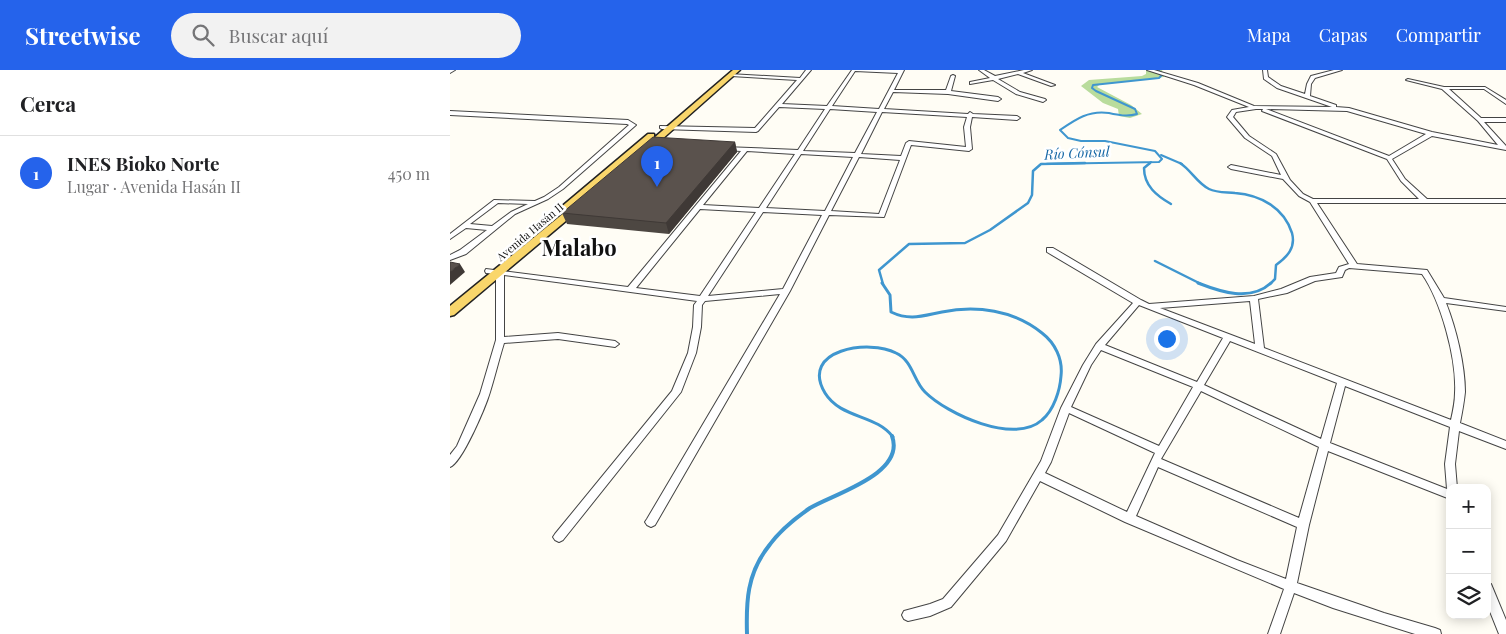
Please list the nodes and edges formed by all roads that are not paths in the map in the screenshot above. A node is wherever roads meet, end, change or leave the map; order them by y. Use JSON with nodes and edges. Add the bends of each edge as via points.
{"nodes":[{"id":1,"x":809,"y":70,"type":"edge"},
{"id":2,"x":848,"y":70,"type":"edge"},
{"id":3,"x":854,"y":70,"type":"edge"},
{"id":4,"x":981,"y":70,"type":"edge"},
{"id":5,"x":1012,"y":70,"type":"edge"},
{"id":6,"x":1030,"y":70,"type":"edge"},
{"id":7,"x":1148,"y":70,"type":"edge"},
{"id":8,"x":1266,"y":70,"type":"edge"},
{"id":9,"x":1340,"y":70,"type":"edge"},
{"id":10,"x":902,"y":71,"type":"edge"},
{"id":11,"x":733,"y":72,"type":"edge"},
{"id":12,"x":1018,"y":73,"type":"junction"},
{"id":13,"x":953,"y":76,"type":"dead end"},
{"id":14,"x":994,"y":78,"type":"junction"},
{"id":15,"x":800,"y":79,"type":"junction"},
{"id":16,"x":1408,"y":80,"type":"dead end"},
{"id":17,"x":972,"y":83,"type":"dead end"},
{"id":18,"x":1053,"y":85,"type":"dead end"},
{"id":19,"x":1444,"y":88,"type":"junction"},
{"id":20,"x":892,"y":91,"type":"junction"},
{"id":21,"x":948,"y":92,"type":"junction"},
{"id":22,"x":1307,"y":97,"type":"junction"},
{"id":23,"x":998,"y":99,"type":"dead end"},
{"id":24,"x":1043,"y":100,"type":"dead end"},
{"id":25,"x":1506,"y":102,"type":"edge"},
{"id":26,"x":778,"y":105,"type":"junction"},
{"id":27,"x":830,"y":107,"type":"junction"},
{"id":28,"x":1256,"y":107,"type":"junction"},
{"id":29,"x":882,"y":109,"type":"junction"},
{"id":30,"x":1347,"y":110,"type":"junction"},
{"id":31,"x":450,"y":113,"type":"edge"},
{"id":32,"x":970,"y":114,"type":"junction"},
{"id":33,"x":1017,"y":118,"type":"dead end"},
{"id":34,"x":1480,"y":120,"type":"junction"},
{"id":35,"x":1506,"y":120,"type":"edge"},
{"id":36,"x":662,"y":127,"type":"junction"},
{"id":37,"x":672,"y":127,"type":"junction"},
{"id":38,"x":1431,"y":134,"type":"junction"},
{"id":39,"x":653,"y":143,"type":"junction"},
{"id":40,"x":666,"y":144,"type":"edge"},
{"id":41,"x":716,"y":147,"type":"edge"},
{"id":42,"x":1505,"y":148,"type":"edge"},
{"id":43,"x":745,"y":149,"type":"junction"},
{"id":44,"x":801,"y":152,"type":"junction"},
{"id":45,"x":857,"y":156,"type":"junction"},
{"id":46,"x":904,"y":158,"type":"junction"},
{"id":47,"x":1389,"y":158,"type":"junction"},
{"id":48,"x":1231,"y":166,"type":"dead end"},
{"id":49,"x":1283,"y":177,"type":"junction"},
{"id":50,"x":1424,"y":200,"type":"junction"},
{"id":51,"x":1312,"y":201,"type":"junction"},
{"id":52,"x":1506,"y":201,"type":"edge"},
{"id":53,"x":534,"y":202,"type":"junction"},
{"id":54,"x":698,"y":206,"type":"junction"},
{"id":55,"x":761,"y":210,"type":"junction"},
{"id":56,"x":826,"y":213,"type":"junction"},
{"id":57,"x":464,"y":226,"type":"junction"},
{"id":58,"x":492,"y":228,"type":"junction"},
{"id":59,"x":450,"y":236,"type":"edge"},
{"id":60,"x":1050,"y":250,"type":"dead end"},
{"id":61,"x":450,"y":258,"type":"edge"},
{"id":62,"x":1354,"y":266,"type":"junction"},
{"id":63,"x":489,"y":271,"type":"junction"},
{"id":64,"x":500,"y":273,"type":"junction"},
{"id":65,"x":630,"y":290,"type":"junction"},
{"id":66,"x":786,"y":291,"type":"junction"},
{"id":67,"x":1254,"y":298,"type":"junction"},
{"id":68,"x":702,"y":300,"type":"junction"},
{"id":69,"x":1442,"y":300,"type":"junction"},
{"id":70,"x":450,"y":301,"type":"edge"},
{"id":71,"x":1138,"y":302,"type":"junction"},
{"id":72,"x":1149,"y":306,"type":"junction"},
{"id":73,"x":1506,"y":309,"type":"edge"},
{"id":74,"x":450,"y":312,"type":"edge"},
{"id":75,"x":1228,"y":336,"type":"junction"},
{"id":76,"x":500,"y":340,"type":"junction"},
{"id":77,"x":615,"y":344,"type":"dead end"},
{"id":78,"x":1099,"y":346,"type":"junction"},
{"id":79,"x":1260,"y":348,"type":"junction"},
{"id":80,"x":1342,"y":382,"type":"junction"},
{"id":81,"x":1199,"y":386,"type":"junction"},
{"id":82,"x":1066,"y":408,"type":"junction"},
{"id":83,"x":1454,"y":424,"type":"junction"},
{"id":84,"x":1325,"y":445,"type":"junction"},
{"id":85,"x":1506,"y":445,"type":"edge"},
{"id":86,"x":1161,"y":451,"type":"junction"},
{"id":87,"x":1155,"y":461,"type":"junction"},
{"id":88,"x":450,"y":463,"type":"edge"},
{"id":89,"x":1038,"y":475,"type":"junction"},
{"id":90,"x":1451,"y":484,"type":"edge"},
{"id":91,"x":1446,"y":493,"type":"edge"},
{"id":92,"x":1129,"y":519,"type":"junction"},
{"id":93,"x":651,"y":522,"type":"dead end"},
{"id":94,"x":1303,"y":525,"type":"junction"},
{"id":95,"x":559,"y":537,"type":"dead end"},
{"id":96,"x":1291,"y":584,"type":"junction"},
{"id":97,"x":1491,"y":598,"type":"edge"},
{"id":98,"x":908,"y":615,"type":"dead end"},
{"id":99,"x":1274,"y":634,"type":"edge"},
{"id":100,"x":1436,"y":634,"type":"edge"},
{"id":101,"x":1505,"y":634,"type":"edge"}],
"edges":[{"from":1,"to":15,"type":"street"},
{"from":2,"to":3,"type":"street"},
{"from":3,"to":10,"type":"street"},
{"from":3,"to":27,"type":"street"},
{"from":4,"to":14,"type":"street"},
{"from":5,"to":12,"type":"street"},
{"from":6,"to":12,"type":"street"},
{"from":7,"to":28,"type":"street"},
{"from":8,"to":22,"type":"street","via":[[1266,78],[1271,83]]},
{"from":9,"to":22,"type":"street","via":[[1313,77]]},
{"from":10,"to":20,"type":"street"},
{"from":11,"to":15,"type":"street"},
{"from":11,"to":36,"type":"main road","name":"Avenida Hasán II"},
{"from":11,"to":37,"type":"main road","name":"Avenida Hasán II"},
{"from":12,"to":14,"type":"street"},
{"from":12,"to":18,"type":"street"},
{"from":13,"to":21,"type":"street"},
{"from":14,"to":17,"type":"street"},
{"from":14,"to":24,"type":"street","via":[[1018,93]]},
{"from":15,"to":26,"type":"street"},
{"from":16,"to":19,"type":"street"},
{"from":19,"to":25,"type":"street","via":[[1484,88]]},
{"from":19,"to":34,"type":"street"},
{"from":20,"to":21,"type":"street"},
{"from":20,"to":29,"type":"street"},
{"from":21,"to":23,"type":"street"},
{"from":22,"to":30,"type":"street"},
{"from":26,"to":27,"type":"street"},
{"from":26,"to":37,"type":"street","via":[[756,130]]},
{"from":27,"to":29,"type":"street"},
{"from":27,"to":44,"type":"street"},
{"from":28,"to":30,"type":"street"},
{"from":28,"to":47,"type":"street"},
{"from":28,"to":49,"type":"street","via":[[1234,112],[1230,118],[1247,137],[1278,159]]},
{"from":29,"to":32,"type":"street"},
{"from":29,"to":45,"type":"street"},
{"from":30,"to":38,"type":"street"},
{"from":31,"to":53,"type":"street","via":[[633,123],[630,130],[561,188]]},
{"from":32,"to":33,"type":"street"},
{"from":32,"to":46,"type":"street","via":[[967,127],[969,149],[909,143]]},
{"from":34,"to":35,"type":"street"},
{"from":34,"to":42,"type":"street"},
{"from":36,"to":37,"type":"street"},
{"from":36,"to":63,"type":"main road","name":"Avenida Hasán II"},
{"from":37,"to":39,"type":"main road","name":"Avenida Hasán II"},
{"from":38,"to":42,"type":"street"},
{"from":38,"to":47,"type":"street"},
{"from":39,"to":40,"type":"street"},
{"from":39,"to":64,"type":"main road","name":"Avenida Hasán II"},
{"from":41,"to":43,"type":"street"},
{"from":43,"to":44,"type":"street"},
{"from":43,"to":54,"type":"street"},
{"from":44,"to":45,"type":"street"},
{"from":44,"to":55,"type":"street"},
{"from":45,"to":46,"type":"street"},
{"from":45,"to":56,"type":"street"},
{"from":46,"to":56,"type":"street","via":[[882,216]]},
{"from":47,"to":50,"type":"street","via":[[1403,180]]},
{"from":48,"to":49,"type":"street"},
{"from":49,"to":51,"type":"street"},
{"from":50,"to":51,"type":"street"},
{"from":50,"to":52,"type":"street"},
{"from":51,"to":62,"type":"street"},
{"from":53,"to":57,"type":"street","via":[[496,202]]},
{"from":53,"to":58,"type":"street"},
{"from":54,"to":55,"type":"street"},
{"from":54,"to":65,"type":"street"},
{"from":55,"to":56,"type":"street"},
{"from":55,"to":68,"type":"street"},
{"from":56,"to":66,"type":"street"},
{"from":57,"to":58,"type":"street"},
{"from":57,"to":59,"type":"street"},
{"from":58,"to":61,"type":"street","via":[[463,252]]},
{"from":60,"to":71,"type":"street"},
{"from":62,"to":67,"type":"street","via":[[1344,267],[1339,275],[1313,279],[1284,291]]},
{"from":62,"to":69,"type":"street","via":[[1424,272]]},
{"from":63,"to":64,"type":"street"},
{"from":63,"to":70,"type":"main road","name":"Avenida Hasán II"},
{"from":64,"to":65,"type":"street"},
{"from":64,"to":74,"type":"main road","name":"Avenida Hasán II"},
{"from":64,"to":76,"type":"street"},
{"from":65,"to":68,"type":"street"},
{"from":66,"to":68,"type":"street"},
{"from":66,"to":93,"type":"street"},
{"from":67,"to":72,"type":"street"},
{"from":67,"to":79,"type":"street"},
{"from":68,"to":95,"type":"street","via":[[698,305],[698,327],[692,353],[676,392]]},
{"from":69,"to":73,"type":"street"},
{"from":69,"to":83,"type":"street","via":[[1460,391]]},
{"from":71,"to":72,"type":"street"},
{"from":71,"to":78,"type":"street"},
{"from":72,"to":75,"type":"street"},
{"from":75,"to":79,"type":"street"},
{"from":75,"to":81,"type":"street"},
{"from":76,"to":77,"type":"street","via":[[558,336]]},
{"from":76,"to":88,"type":"street","via":[[485,394],[461,448]]},
{"from":78,"to":81,"type":"street"},
{"from":78,"to":82,"type":"street"},
{"from":79,"to":80,"type":"street"},
{"from":80,"to":83,"type":"street"},
{"from":80,"to":84,"type":"street"},
{"from":81,"to":84,"type":"street"},
{"from":81,"to":86,"type":"street"},
{"from":82,"to":86,"type":"street"},
{"from":82,"to":89,"type":"street"},
{"from":83,"to":85,"type":"street"},
{"from":83,"to":90,"type":"street"},
{"from":84,"to":91,"type":"street"},
{"from":84,"to":94,"type":"street"},
{"from":86,"to":87,"type":"street"},
{"from":87,"to":92,"type":"street"},
{"from":87,"to":94,"type":"street"},
{"from":89,"to":92,"type":"street"},
{"from":89,"to":98,"type":"street","via":[[1002,538],[947,603]]},
{"from":92,"to":96,"type":"street"},
{"from":94,"to":96,"type":"street"},
{"from":96,"to":99,"type":"street"},
{"from":96,"to":100,"type":"street","via":[[1330,601]]},
{"from":97,"to":101,"type":"street"}]}
